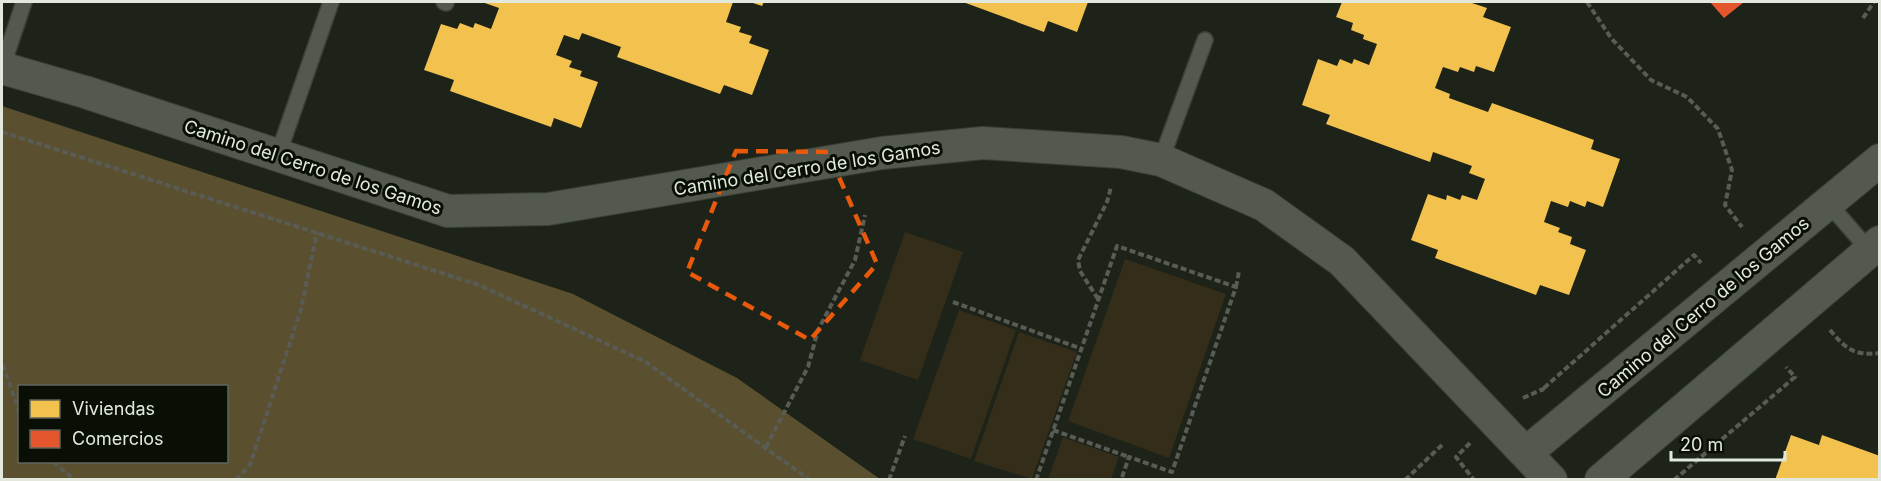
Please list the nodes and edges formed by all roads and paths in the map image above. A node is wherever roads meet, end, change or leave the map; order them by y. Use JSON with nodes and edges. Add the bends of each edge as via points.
{"nodes":[{"id":1,"x":24,"y":2,"type":"edge"},
{"id":2,"x":331,"y":2,"type":"edge"},
{"id":3,"x":1587,"y":2,"type":"edge"},
{"id":4,"x":1874,"y":2,"type":"edge"},
{"id":5,"x":1863,"y":18,"type":"dead end"},
{"id":6,"x":1205,"y":40,"type":"dead end"},
{"id":7,"x":2,"y":68,"type":"edge"},
{"id":8,"x":2,"y":132,"type":"edge"},
{"id":9,"x":1121,"y":152,"type":"junction"},
{"id":10,"x":278,"y":155,"type":"junction"},
{"id":11,"x":1161,"y":160,"type":"junction"},
{"id":12,"x":1880,"y":160,"type":"edge"},
{"id":13,"x":1828,"y":203,"type":"junction"},
{"id":14,"x":865,"y":215,"type":"dead end"},
{"id":15,"x":1744,"y":229,"type":"dead end"},
{"id":16,"x":317,"y":232,"type":"junction"},
{"id":17,"x":1875,"y":247,"type":"edge"},
{"id":18,"x":1239,"y":271,"type":"dead end"},
{"id":19,"x":1236,"y":287,"type":"junction"},
{"id":20,"x":1099,"y":300,"type":"junction"},
{"id":21,"x":953,"y":302,"type":"dead end"},
{"id":22,"x":1082,"y":349,"type":"junction"},
{"id":23,"x":3,"y":365,"type":"dead end"},
{"id":24,"x":18,"y":408,"type":"edge"},
{"id":25,"x":1053,"y":430,"type":"junction"},
{"id":26,"x":905,"y":436,"type":"dead end"},
{"id":27,"x":1443,"y":444,"type":"dead end"},
{"id":28,"x":766,"y":447,"type":"junction"},
{"id":29,"x":1526,"y":453,"type":"junction"},
{"id":30,"x":1129,"y":457,"type":"junction"},
{"id":31,"x":54,"y":463,"type":"edge"},
{"id":32,"x":75,"y":480,"type":"edge"},
{"id":33,"x":236,"y":480,"type":"edge"},
{"id":34,"x":810,"y":480,"type":"edge"},
{"id":35,"x":889,"y":480,"type":"edge"},
{"id":36,"x":1036,"y":480,"type":"edge"},
{"id":37,"x":1121,"y":480,"type":"edge"},
{"id":38,"x":1405,"y":480,"type":"edge"},
{"id":39,"x":1551,"y":480,"type":"edge"},
{"id":40,"x":1601,"y":480,"type":"edge"}],
"edges":[{"from":1,"to":7,"type":"lane"},
{"from":2,"to":10,"type":"lane"},
{"from":3,"to":15,"type":"path","via":[[1611,38],[1651,80],[1687,97],[1718,129],[1732,170],[1725,205]]},
{"from":4,"to":5,"type":"path"},
{"from":6,"to":11,"type":"lane"},
{"from":7,"to":10,"type":"street","name":"Camino del Cerro de los Gamos"},
{"from":8,"to":16,"type":"path"},
{"from":9,"to":10,"type":"street","name":"Camino del Cerro de los Gamos","via":[[983,143],[882,153],[548,209],[448,211]]},
{"from":9,"to":11,"type":"street","name":"Camino del Cerro de los Gamos"},
{"from":9,"to":20,"type":"path","via":[[1107,202],[1078,260],[1080,271]]},
{"from":11,"to":29,"type":"street","name":"Camino del Cerro de los Gamos","via":[[1264,205],[1342,261]]},
{"from":12,"to":13,"type":"street","name":"Camino del Cerro de los Gamos"},
{"from":13,"to":17,"type":"lane"},
{"from":13,"to":29,"type":"street","name":"Camino del Cerro de los Gamos"},
{"from":14,"to":28,"type":"path","via":[[855,260],[818,330],[808,367]]},
{"from":16,"to":28,"type":"path","via":[[480,285],[646,362]]},
{"from":16,"to":33,"type":"path","via":[[294,332],[250,465]]},
{"from":17,"to":40,"type":"street"},
{"from":18,"to":19,"type":"path"},
{"from":19,"to":20,"type":"path","via":[[1117,246]]},
{"from":19,"to":30,"type":"path","via":[[1172,472]]},
{"from":20,"to":22,"type":"path"},
{"from":21,"to":22,"type":"path"},
{"from":22,"to":25,"type":"path"},
{"from":23,"to":24,"type":"path"},
{"from":25,"to":30,"type":"path"},
{"from":25,"to":36,"type":"path"},
{"from":26,"to":35,"type":"path"},
{"from":27,"to":38,"type":"path"},
{"from":28,"to":34,"type":"path"},
{"from":29,"to":39,"type":"street","name":"Camino del Cerro de los Gamos"},
{"from":30,"to":37,"type":"path"},
{"from":31,"to":32,"type":"path"}]}
